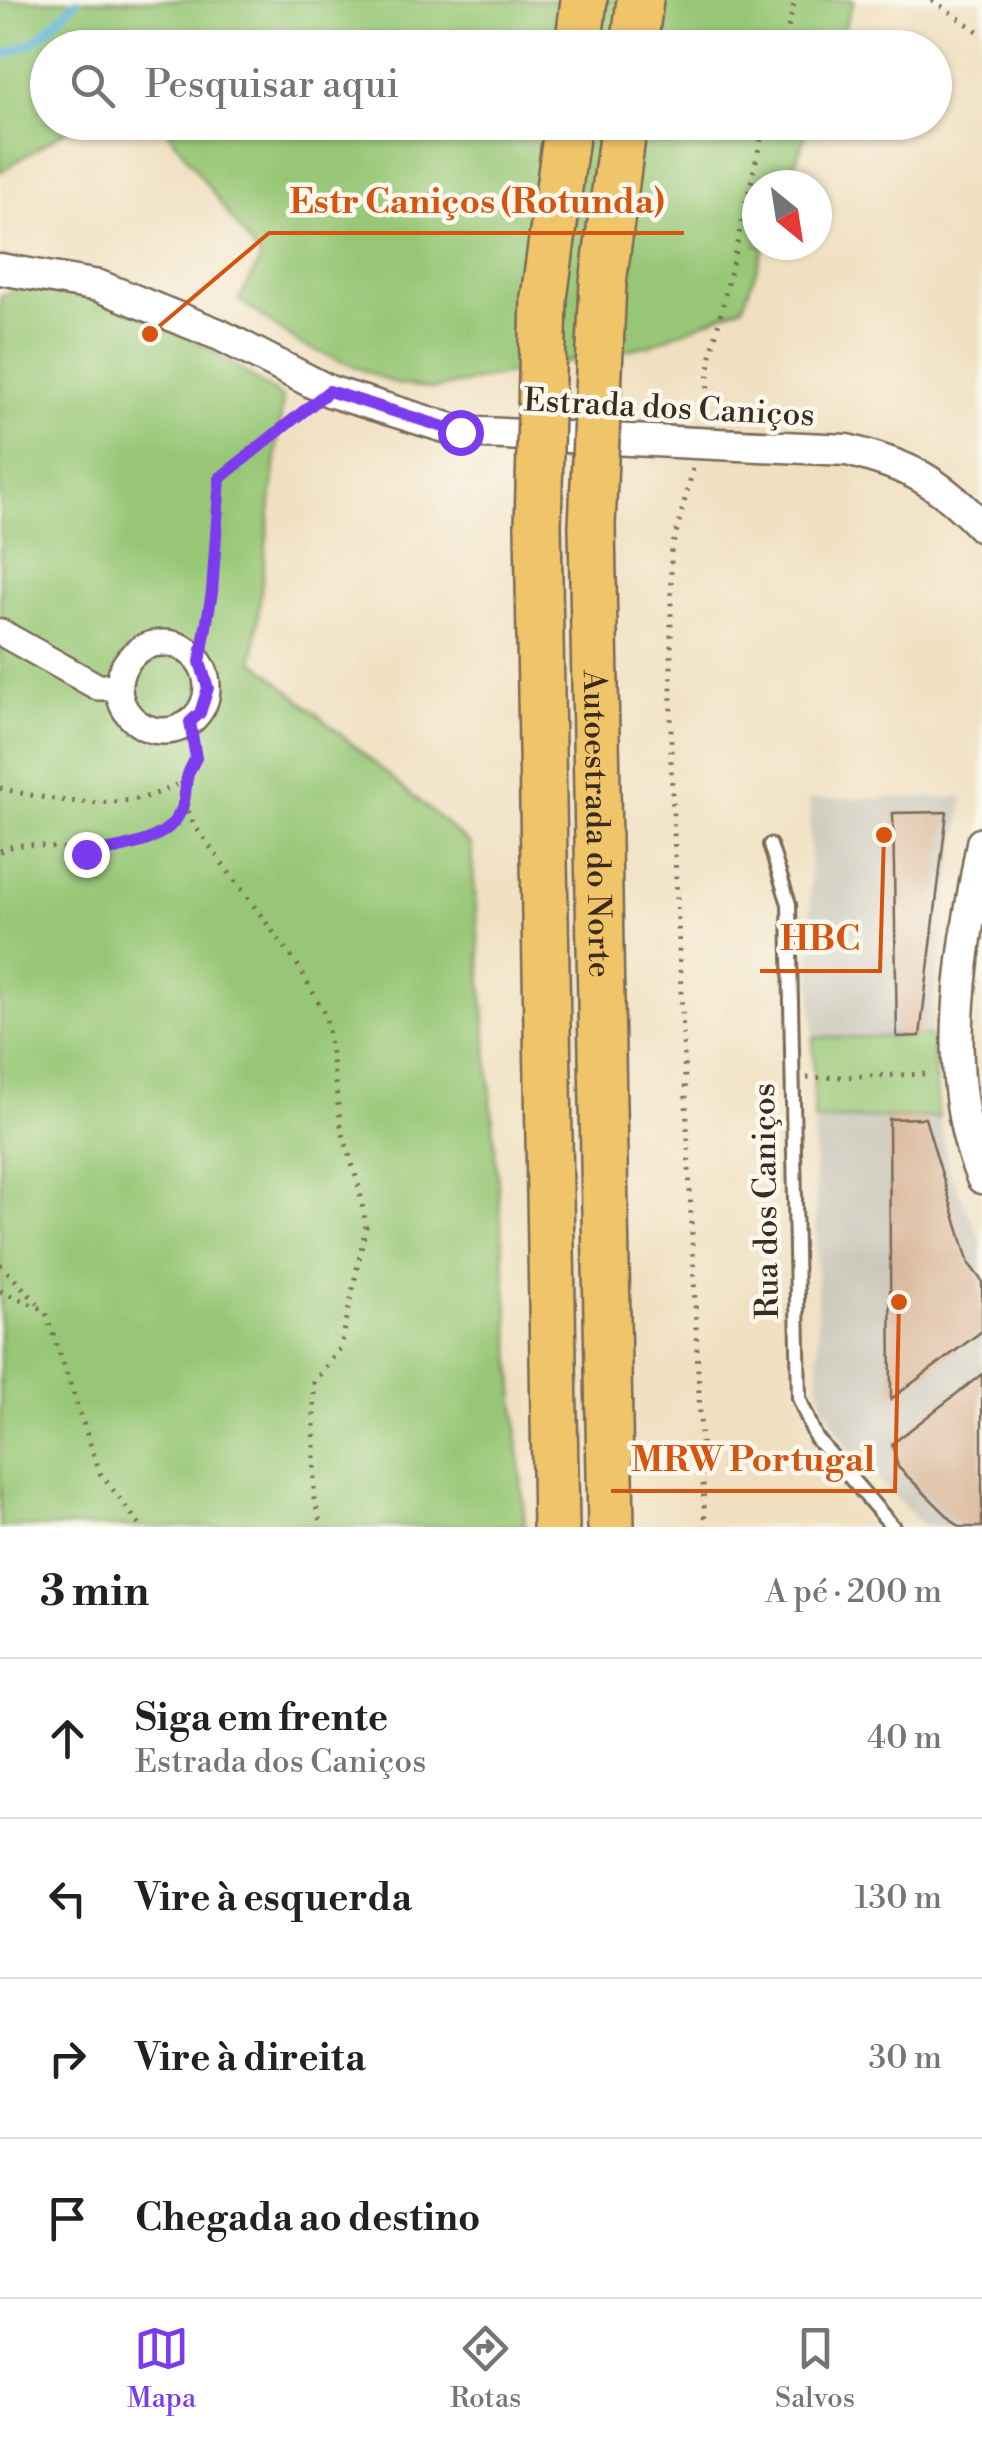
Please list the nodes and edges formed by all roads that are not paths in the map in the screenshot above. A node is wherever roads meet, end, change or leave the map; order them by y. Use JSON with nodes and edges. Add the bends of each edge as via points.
{"nodes":[{"id":1,"x":584,"y":0,"type":"edge"},
{"id":2,"x":640,"y":0,"type":"edge"},
{"id":3,"x":580,"y":30,"type":"edge"},
{"id":4,"x":636,"y":30,"type":"edge"},
{"id":5,"x":566,"y":140,"type":"edge"},
{"id":6,"x":622,"y":140,"type":"edge"},
{"id":7,"x":0,"y":268,"type":"edge"},
{"id":8,"x":982,"y":527,"type":"edge"},
{"id":9,"x":0,"y":632,"type":"edge"},
{"id":10,"x":119,"y":687,"type":"junction"},
{"id":11,"x":982,"y":843,"type":"edge"},
{"id":12,"x":770,"y":845,"type":"dead end"},
{"id":13,"x":982,"y":1178,"type":"edge"},
{"id":14,"x":556,"y":1527,"type":"edge"},
{"id":15,"x":611,"y":1527,"type":"edge"},
{"id":16,"x":894,"y":1527,"type":"edge"}],
"edges":[{"from":1,"to":3,"type":"highway"},
{"from":2,"to":4,"type":"highway"},
{"from":5,"to":14,"type":"highway","name":"Autoestrada do Norte","bridge":true,"via":[[544,298],[538,526]]},
{"from":6,"to":15,"type":"highway","name":"Autoestrada do Norte","bridge":true,"via":[[602,283],[592,526]]},
{"from":7,"to":8,"type":"street","name":"Estrada dos Caniços","via":[[100,286],[220,335],[329,391],[460,432],[847,450],[904,465],[945,488]]},
{"from":9,"to":10,"type":"street","via":[[98,686]]},
{"from":10,"to":10,"type":"street","via":[[128,661],[150,644],[178,645],[200,662],[208,688],[200,713],[164,731],[138,723]]},
{"from":11,"to":13,"type":"street","via":[[959,995],[960,1073],[971,1152]]},
{"from":12,"to":16,"type":"lane","name":"Rua dos Caniços","via":[[789,904],[799,1398],[816,1438]]}]}
